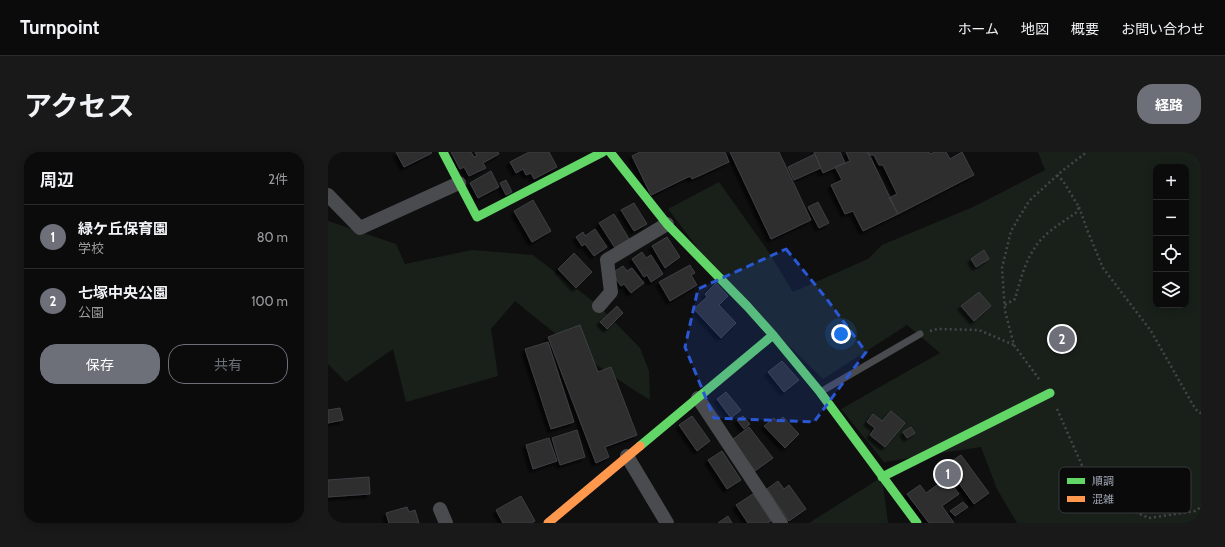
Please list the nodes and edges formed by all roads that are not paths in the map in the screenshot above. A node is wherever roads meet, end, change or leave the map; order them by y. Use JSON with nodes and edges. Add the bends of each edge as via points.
{"nodes":[{"id":1,"x":443,"y":152,"type":"edge"},
{"id":2,"x":603,"y":152,"type":"edge"},
{"id":3,"x":610,"y":152,"type":"edge"},
{"id":4,"x":459,"y":183,"type":"junction"},
{"id":5,"x":328,"y":195,"type":"edge"},
{"id":6,"x":667,"y":224,"type":"junction"},
{"id":7,"x":599,"y":306,"type":"dead end"},
{"id":8,"x":920,"y":334,"type":"road end"},
{"id":9,"x":773,"y":335,"type":"junction"},
{"id":10,"x":820,"y":392,"type":"junction"},
{"id":11,"x":1050,"y":393,"type":"road end"},
{"id":12,"x":698,"y":398,"type":"junction"},
{"id":13,"x":627,"y":456,"type":"junction"},
{"id":14,"x":882,"y":477,"type":"junction"},
{"id":15,"x":440,"y":509,"type":"dead end"},
{"id":16,"x":446,"y":523,"type":"edge"},
{"id":17,"x":548,"y":523,"type":"edge"},
{"id":18,"x":667,"y":523,"type":"edge"},
{"id":19,"x":781,"y":523,"type":"edge"},
{"id":20,"x":917,"y":523,"type":"edge"}],
"edges":[{"from":1,"to":4,"type":"street"},
{"from":2,"to":4,"type":"street","via":[[477,217]]},
{"from":3,"to":6,"type":"street"},
{"from":4,"to":5,"type":"street","via":[[360,228]]},
{"from":6,"to":7,"type":"street","via":[[607,260],[611,292]]},
{"from":6,"to":9,"type":"street"},
{"from":8,"to":10,"type":"lane"},
{"from":9,"to":10,"type":"street"},
{"from":9,"to":12,"type":"street"},
{"from":10,"to":14,"type":"street"},
{"from":11,"to":14,"type":"street"},
{"from":12,"to":13,"type":"street"},
{"from":12,"to":19,"type":"street"},
{"from":13,"to":17,"type":"street"},
{"from":13,"to":18,"type":"street"},
{"from":14,"to":20,"type":"street"},
{"from":15,"to":16,"type":"street"}]}
